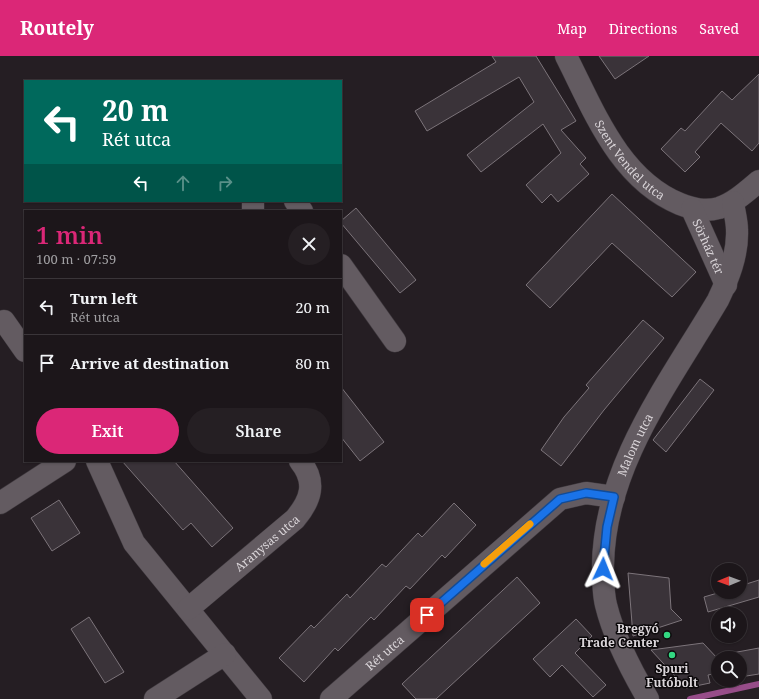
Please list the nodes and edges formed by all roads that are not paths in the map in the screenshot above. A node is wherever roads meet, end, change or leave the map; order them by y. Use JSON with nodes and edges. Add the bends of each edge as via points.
{"nodes":[{"id":1,"x":566,"y":56,"type":"edge"},
{"id":2,"x":759,"y":181,"type":"edge"},
{"id":3,"x":733,"y":202,"type":"junction"},
{"id":4,"x":692,"y":209,"type":"junction"},
{"id":5,"x":342,"y":270,"type":"edge"},
{"id":6,"x":726,"y":285,"type":"junction"},
{"id":7,"x":4,"y":322,"type":"dead end"},
{"id":8,"x":395,"y":341,"type":"dead end"},
{"id":9,"x":24,"y":350,"type":"edge"},
{"id":10,"x":63,"y":462,"type":"edge"},
{"id":11,"x":97,"y":462,"type":"edge"},
{"id":12,"x":301,"y":462,"type":"edge"},
{"id":13,"x":614,"y":497,"type":"junction"},
{"id":14,"x":0,"y":503,"type":"edge"},
{"id":15,"x":188,"y":609,"type":"junction"},
{"id":16,"x":225,"y":654,"type":"junction"},
{"id":17,"x":642,"y":690,"type":"edge"},
{"id":18,"x":155,"y":699,"type":"edge"},
{"id":19,"x":261,"y":699,"type":"edge"},
{"id":20,"x":331,"y":699,"type":"edge"}],
"edges":[{"from":1,"to":4,"type":"street","name":"Szent Vendel utca","via":[[625,164],[658,193]]},
{"from":2,"to":3,"type":"street"},
{"from":3,"to":4,"type":"street","name":"Szent Vendel utca","via":[[717,208]]},
{"from":3,"to":6,"type":"street","name":"Malom utca","via":[[737,230],[736,249]]},
{"from":4,"to":6,"type":"street","name":"Sörház tér"},
{"from":5,"to":8,"type":"street"},
{"from":6,"to":13,"type":"street","name":"Malom utca","via":[[639,433],[626,458]]},
{"from":7,"to":9,"type":"street"},
{"from":10,"to":14,"type":"street"},
{"from":11,"to":15,"type":"street","via":[[134,543]]},
{"from":12,"to":15,"type":"street","name":"Aranysas utca","via":[[310,480],[306,506],[295,520]]},
{"from":13,"to":17,"type":"street","name":"Malom utca","via":[[604,555],[603,584],[606,605],[618,641]]},
{"from":13,"to":20,"type":"street","name":"Rét utca","via":[[586,493],[560,499]]},
{"from":15,"to":16,"type":"street"},
{"from":16,"to":18,"type":"street"},
{"from":16,"to":19,"type":"street"}]}
